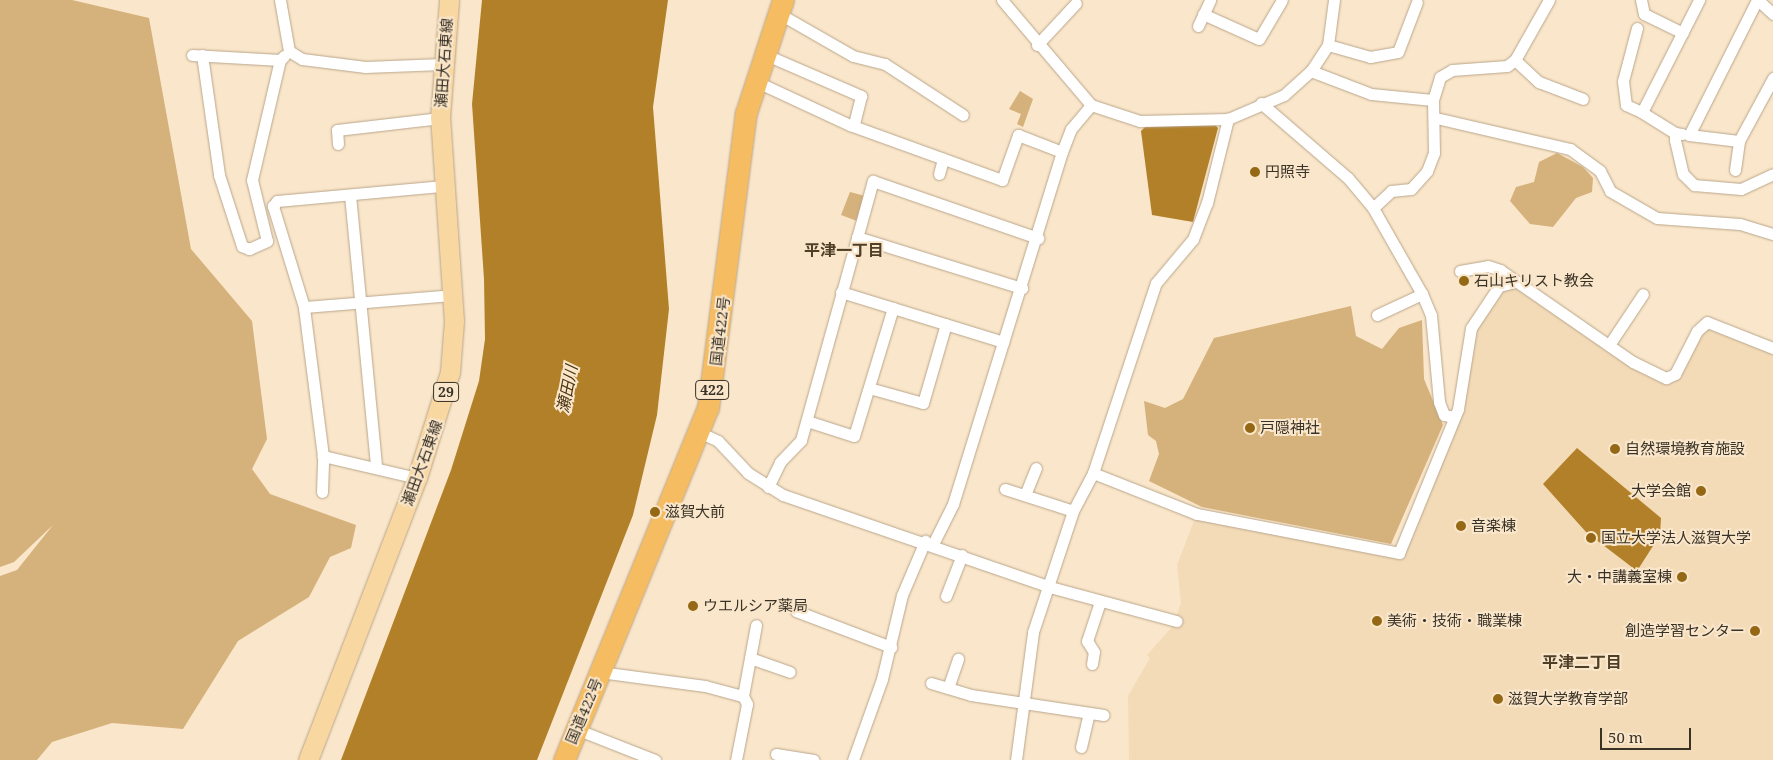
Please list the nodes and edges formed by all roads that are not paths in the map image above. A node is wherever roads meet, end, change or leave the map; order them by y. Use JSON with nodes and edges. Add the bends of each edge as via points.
{"nodes":[{"id":1,"x":280,"y":0,"type":"edge"},
{"id":2,"x":449,"y":0,"type":"edge"},
{"id":3,"x":1002,"y":0,"type":"edge"},
{"id":4,"x":1210,"y":0,"type":"edge"},
{"id":5,"x":1282,"y":0,"type":"edge"},
{"id":6,"x":1334,"y":0,"type":"edge"},
{"id":7,"x":1549,"y":0,"type":"edge"},
{"id":8,"x":1641,"y":0,"type":"edge"},
{"id":9,"x":1700,"y":0,"type":"edge"},
{"id":10,"x":1758,"y":0,"type":"edge"},
{"id":11,"x":1417,"y":2,"type":"dead end"},
{"id":12,"x":1076,"y":4,"type":"dead end"},
{"id":13,"x":781,"y":6,"type":"edge"},
{"id":14,"x":1203,"y":14,"type":"junction"},
{"id":15,"x":1773,"y":14,"type":"edge"},
{"id":16,"x":1198,"y":26,"type":"dead end"},
{"id":17,"x":1637,"y":28,"type":"dead end"},
{"id":18,"x":1682,"y":33,"type":"junction"},
{"id":19,"x":1037,"y":45,"type":"junction"},
{"id":20,"x":1328,"y":45,"type":"junction"},
{"id":21,"x":289,"y":52,"type":"junction"},
{"id":22,"x":764,"y":54,"type":"junction"},
{"id":23,"x":280,"y":60,"type":"junction"},
{"id":24,"x":1516,"y":60,"type":"junction"},
{"id":25,"x":442,"y":64,"type":"junction"},
{"id":26,"x":1311,"y":71,"type":"junction"},
{"id":27,"x":1773,"y":78,"type":"edge"},
{"id":28,"x":755,"y":81,"type":"junction"},
{"id":29,"x":1583,"y":99,"type":"dead end"},
{"id":30,"x":1433,"y":100,"type":"junction"},
{"id":31,"x":1262,"y":103,"type":"junction"},
{"id":32,"x":1091,"y":105,"type":"junction"},
{"id":33,"x":1642,"y":112,"type":"junction"},
{"id":34,"x":963,"y":115,"type":"dead end"},
{"id":35,"x":440,"y":118,"type":"junction"},
{"id":36,"x":1436,"y":118,"type":"junction"},
{"id":37,"x":1228,"y":119,"type":"junction"},
{"id":38,"x":854,"y":124,"type":"junction"},
{"id":39,"x":1675,"y":133,"type":"junction"},
{"id":40,"x":1689,"y":135,"type":"junction"},
{"id":41,"x":1739,"y":141,"type":"junction"},
{"id":42,"x":338,"y":144,"type":"dead end"},
{"id":43,"x":1062,"y":152,"type":"junction"},
{"id":44,"x":943,"y":158,"type":"junction"},
{"id":45,"x":1735,"y":170,"type":"dead end"},
{"id":46,"x":939,"y":174,"type":"dead end"},
{"id":47,"x":1773,"y":174,"type":"edge"},
{"id":48,"x":443,"y":186,"type":"junction"},
{"id":49,"x":350,"y":195,"type":"junction"},
{"id":50,"x":1373,"y":208,"type":"junction"},
{"id":51,"x":1773,"y":234,"type":"edge"},
{"id":52,"x":857,"y":237,"type":"junction"},
{"id":53,"x":1038,"y":238,"type":"junction"},
{"id":54,"x":1460,"y":271,"type":"dead end"},
{"id":55,"x":1516,"y":282,"type":"junction"},
{"id":56,"x":1022,"y":288,"type":"junction"},
{"id":57,"x":841,"y":292,"type":"junction"},
{"id":58,"x":1422,"y":294,"type":"junction"},
{"id":59,"x":1643,"y":294,"type":"dead end"},
{"id":60,"x":453,"y":295,"type":"junction"},
{"id":61,"x":361,"y":303,"type":"junction"},
{"id":62,"x":304,"y":307,"type":"junction"},
{"id":63,"x":893,"y":308,"type":"junction"},
{"id":64,"x":1377,"y":315,"type":"dead end"},
{"id":65,"x":946,"y":324,"type":"junction"},
{"id":66,"x":1004,"y":342,"type":"junction"},
{"id":67,"x":1609,"y":345,"type":"junction"},
{"id":68,"x":1773,"y":348,"type":"edge"},
{"id":69,"x":869,"y":388,"type":"junction"},
{"id":70,"x":1454,"y":417,"type":"junction"},
{"id":71,"x":807,"y":421,"type":"junction"},
{"id":72,"x":699,"y":432,"type":"junction"},
{"id":73,"x":324,"y":456,"type":"junction"},
{"id":74,"x":376,"y":466,"type":"junction"},
{"id":75,"x":1036,"y":468,"type":"dead end"},
{"id":76,"x":1094,"y":473,"type":"junction"},
{"id":77,"x":417,"y":478,"type":"junction"},
{"id":78,"x":768,"y":488,"type":"junction"},
{"id":79,"x":1005,"y":489,"type":"dead end"},
{"id":80,"x":322,"y":492,"type":"dead end"},
{"id":81,"x":1025,"y":495,"type":"junction"},
{"id":82,"x":1072,"y":511,"type":"junction"},
{"id":83,"x":929,"y":542,"type":"junction"},
{"id":84,"x":962,"y":556,"type":"junction"},
{"id":85,"x":1050,"y":587,"type":"junction"},
{"id":86,"x":946,"y":596,"type":"dead end"},
{"id":87,"x":1100,"y":602,"type":"junction"},
{"id":88,"x":796,"y":611,"type":"dead end"},
{"id":89,"x":1176,"y":621,"type":"dead end"},
{"id":90,"x":756,"y":624,"type":"dead end"},
{"id":91,"x":890,"y":647,"type":"junction"},
{"id":92,"x":750,"y":658,"type":"junction"},
{"id":93,"x":958,"y":659,"type":"dead end"},
{"id":94,"x":1092,"y":664,"type":"dead end"},
{"id":95,"x":600,"y":672,"type":"junction"},
{"id":96,"x":790,"y":672,"type":"dead end"},
{"id":97,"x":931,"y":683,"type":"dead end"},
{"id":98,"x":948,"y":688,"type":"junction"},
{"id":99,"x":743,"y":696,"type":"junction"},
{"id":100,"x":1026,"y":702,"type":"junction"},
{"id":101,"x":1089,"y":713,"type":"junction"},
{"id":102,"x":1102,"y":715,"type":"dead end"},
{"id":103,"x":576,"y":729,"type":"junction"},
{"id":104,"x":1081,"y":747,"type":"dead end"},
{"id":105,"x":776,"y":754,"type":"dead end"},
{"id":106,"x":308,"y":760,"type":"edge"},
{"id":107,"x":564,"y":760,"type":"edge"},
{"id":108,"x":655,"y":760,"type":"edge"},
{"id":109,"x":736,"y":760,"type":"edge"},
{"id":110,"x":814,"y":760,"type":"edge"},
{"id":111,"x":853,"y":760,"type":"edge"},
{"id":112,"x":1016,"y":760,"type":"edge"}],
"edges":[{"from":1,"to":21,"type":"street"},
{"from":2,"to":25,"type":"main road","name":"瀬田大石東線","number":"29"},
{"from":3,"to":19,"type":"street"},
{"from":4,"to":14,"type":"street"},
{"from":5,"to":14,"type":"street","via":[[1259,39]]},
{"from":6,"to":20,"type":"street"},
{"from":7,"to":24,"type":"street"},
{"from":8,"to":18,"type":"street","via":[[1644,14]]},
{"from":9,"to":18,"type":"street"},
{"from":10,"to":15,"type":"street"},
{"from":10,"to":40,"type":"street"},
{"from":11,"to":20,"type":"street","via":[[1398,52],[1370,57]]},
{"from":12,"to":19,"type":"street"},
{"from":13,"to":22,"type":"highway","name":"国道422号","number":"422"},
{"from":13,"to":34,"type":"street","via":[[853,56],[884,64]]},
{"from":14,"to":16,"type":"street"},
{"from":17,"to":33,"type":"street","via":[[1623,81],[1626,105]]},
{"from":18,"to":33,"type":"street"},
{"from":19,"to":32,"type":"street"},
{"from":20,"to":26,"type":"street"},
{"from":21,"to":23,"type":"street"},
{"from":21,"to":25,"type":"street","via":[[302,59],[355,66]]},
{"from":22,"to":28,"type":"highway","name":"国道422号","number":"422"},
{"from":22,"to":38,"type":"street","via":[[861,96]]},
{"from":23,"to":23,"type":"street","via":[[197,55],[219,175],[242,246],[249,249],[267,241],[252,180]]},
{"from":24,"to":29,"type":"street","via":[[1539,82]]},
{"from":24,"to":30,"type":"street","via":[[1507,66],[1452,70],[1440,77]]},
{"from":25,"to":35,"type":"main road","name":"瀬田大石東線","number":"29"},
{"from":26,"to":30,"type":"street","via":[[1371,94]]},
{"from":26,"to":31,"type":"street","via":[[1284,95]]},
{"from":27,"to":41,"type":"street"},
{"from":28,"to":38,"type":"street"},
{"from":28,"to":72,"type":"highway","name":"国道422号","number":"422","via":[[742,142],[714,379]]},
{"from":30,"to":36,"type":"street"},
{"from":31,"to":37,"type":"street"},
{"from":31,"to":50,"type":"street","via":[[1348,178]]},
{"from":32,"to":37,"type":"street","via":[[1140,121]]},
{"from":32,"to":43,"type":"street","via":[[1071,129]]},
{"from":33,"to":39,"type":"street"},
{"from":35,"to":42,"type":"street","via":[[337,130]]},
{"from":35,"to":48,"type":"main road","name":"瀬田大石東線","number":"29"},
{"from":36,"to":50,"type":"street","via":[[1434,153],[1420,183],[1411,189],[1391,191]]},
{"from":36,"to":51,"type":"street","via":[[1570,149],[1600,172],[1610,191],[1657,218],[1740,224]]},
{"from":37,"to":76,"type":"street","via":[[1207,204],[1193,239],[1156,283]]},
{"from":38,"to":44,"type":"street"},
{"from":39,"to":40,"type":"street"},
{"from":39,"to":47,"type":"street","via":[[1683,174],[1694,185],[1742,189]]},
{"from":40,"to":41,"type":"street"},
{"from":41,"to":45,"type":"street"},
{"from":43,"to":44,"type":"street","via":[[1018,135],[1002,180]]},
{"from":43,"to":53,"type":"street"},
{"from":44,"to":46,"type":"street"},
{"from":48,"to":49,"type":"street"},
{"from":48,"to":60,"type":"main road","name":"瀬田大石東線","number":"29"},
{"from":49,"to":61,"type":"street"},
{"from":49,"to":62,"type":"street","via":[[277,201],[273,206]]},
{"from":50,"to":58,"type":"street"},
{"from":52,"to":53,"type":"street","via":[[873,180]]},
{"from":52,"to":56,"type":"street"},
{"from":52,"to":57,"type":"street"},
{"from":53,"to":56,"type":"street"},
{"from":54,"to":55,"type":"street","via":[[1488,266]]},
{"from":55,"to":67,"type":"street"},
{"from":55,"to":70,"type":"street","via":[[1498,286],[1471,328]]},
{"from":56,"to":66,"type":"street"},
{"from":57,"to":63,"type":"street"},
{"from":57,"to":71,"type":"street"},
{"from":58,"to":64,"type":"street"},
{"from":58,"to":70,"type":"street","via":[[1431,315],[1439,402],[1444,415]]},
{"from":59,"to":67,"type":"street"},
{"from":60,"to":61,"type":"street"},
{"from":60,"to":77,"type":"main road","name":"瀬田大石東線","number":"29","via":[[450,372]]},
{"from":61,"to":62,"type":"street"},
{"from":61,"to":74,"type":"street"},
{"from":62,"to":73,"type":"street"},
{"from":63,"to":65,"type":"street"},
{"from":63,"to":69,"type":"street"},
{"from":65,"to":66,"type":"street"},
{"from":65,"to":69,"type":"street","via":[[923,403]]},
{"from":66,"to":83,"type":"street","via":[[953,504]]},
{"from":67,"to":68,"type":"street","via":[[1666,378],[1674,374],[1697,331],[1706,322]]},
{"from":69,"to":71,"type":"street","via":[[854,436]]},
{"from":70,"to":76,"type":"street","via":[[1399,554],[1196,514]]},
{"from":71,"to":78,"type":"street","via":[[801,440],[780,462]]},
{"from":72,"to":78,"type":"street","via":[[718,441]]},
{"from":72,"to":95,"type":"highway","name":"国道422号","number":"422"},
{"from":73,"to":74,"type":"street"},
{"from":73,"to":80,"type":"street"},
{"from":74,"to":77,"type":"street"},
{"from":75,"to":81,"type":"street"},
{"from":76,"to":82,"type":"street"},
{"from":77,"to":106,"type":"main road","name":"瀬田大石東線","number":"29"},
{"from":78,"to":83,"type":"street"},
{"from":79,"to":81,"type":"street"},
{"from":81,"to":82,"type":"street"},
{"from":82,"to":85,"type":"street"},
{"from":83,"to":84,"type":"street"},
{"from":83,"to":91,"type":"street","via":[[902,595]]},
{"from":84,"to":85,"type":"street"},
{"from":84,"to":86,"type":"street"},
{"from":85,"to":87,"type":"street"},
{"from":85,"to":100,"type":"street","via":[[1033,632]]},
{"from":87,"to":89,"type":"street"},
{"from":87,"to":94,"type":"street","via":[[1087,641],[1094,652]]},
{"from":88,"to":91,"type":"street"},
{"from":90,"to":92,"type":"street"},
{"from":91,"to":111,"type":"street"},
{"from":92,"to":96,"type":"street"},
{"from":92,"to":99,"type":"street"},
{"from":93,"to":98,"type":"street"},
{"from":95,"to":99,"type":"street"},
{"from":95,"to":103,"type":"highway","name":"国道422号","number":"422"},
{"from":97,"to":98,"type":"street"},
{"from":98,"to":100,"type":"street"},
{"from":99,"to":109,"type":"street","via":[[747,704]]},
{"from":100,"to":101,"type":"street"},
{"from":100,"to":112,"type":"street"},
{"from":101,"to":102,"type":"street"},
{"from":101,"to":104,"type":"street"},
{"from":103,"to":107,"type":"highway","name":"国道422号","number":"422"},
{"from":103,"to":108,"type":"street"},
{"from":105,"to":110,"type":"street"}]}
